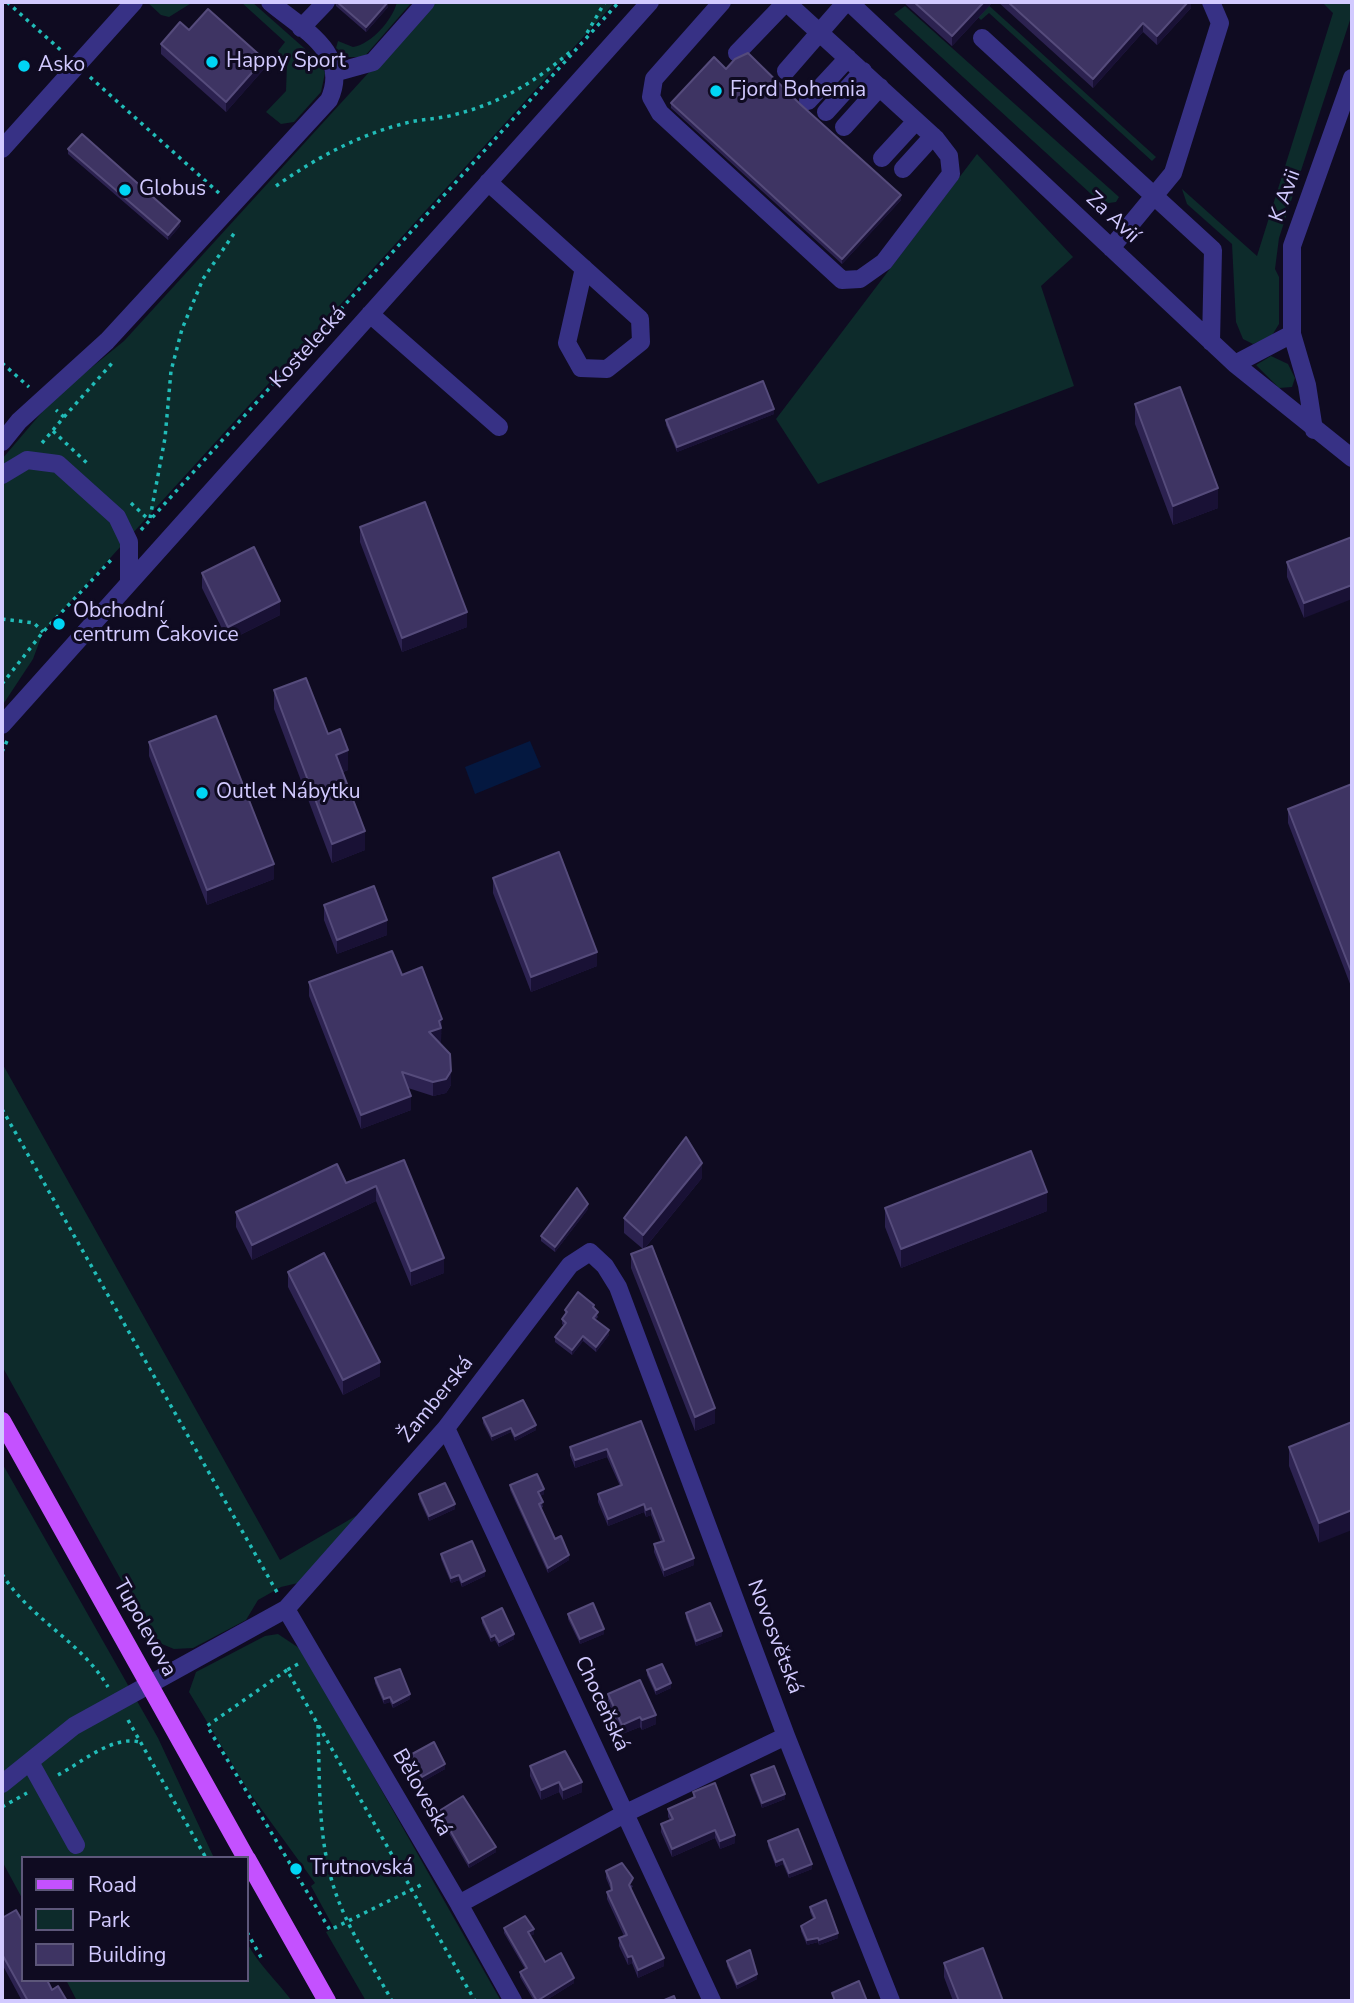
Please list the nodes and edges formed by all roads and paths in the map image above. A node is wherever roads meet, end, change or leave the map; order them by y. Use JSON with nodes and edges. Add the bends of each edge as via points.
{"nodes":[{"id":1,"x":8,"y":2,"type":"edge"},
{"id":2,"x":134,"y":2,"type":"edge"},
{"id":3,"x":270,"y":2,"type":"edge"},
{"id":4,"x":326,"y":2,"type":"edge"},
{"id":5,"x":426,"y":2,"type":"edge"},
{"id":6,"x":605,"y":2,"type":"edge"},
{"id":7,"x":619,"y":2,"type":"edge"},
{"id":8,"x":650,"y":2,"type":"edge"},
{"id":9,"x":722,"y":2,"type":"edge"},
{"id":10,"x":786,"y":2,"type":"edge"},
{"id":11,"x":847,"y":2,"type":"edge"},
{"id":12,"x":1211,"y":2,"type":"edge"},
{"id":13,"x":301,"y":28,"type":"junction"},
{"id":14,"x":819,"y":31,"type":"junction"},
{"id":15,"x":982,"y":38,"type":"dead end"},
{"id":16,"x":582,"y":42,"type":"junction"},
{"id":17,"x":737,"y":53,"type":"dead end"},
{"id":18,"x":848,"y":58,"type":"junction"},
{"id":19,"x":77,"y":64,"type":"junction"},
{"id":20,"x":786,"y":71,"type":"dead end"},
{"id":21,"x":863,"y":71,"type":"junction"},
{"id":22,"x":337,"y":72,"type":"junction"},
{"id":23,"x":1352,"y":78,"type":"edge"},
{"id":24,"x":880,"y":87,"type":"junction"},
{"id":25,"x":808,"y":102,"type":"dead end"},
{"id":26,"x":826,"y":112,"type":"dead end"},
{"id":27,"x":916,"y":121,"type":"junction"},
{"id":28,"x":844,"y":127,"type":"dead end"},
{"id":29,"x":933,"y":136,"type":"junction"},
{"id":30,"x":2,"y":149,"type":"edge"},
{"id":31,"x":882,"y":158,"type":"dead end"},
{"id":32,"x":902,"y":169,"type":"dead end"},
{"id":33,"x":488,"y":182,"type":"junction"},
{"id":34,"x":275,"y":187,"type":"dead end"},
{"id":35,"x":1152,"y":195,"type":"junction"},
{"id":36,"x":224,"y":197,"type":"dead end"},
{"id":37,"x":238,"y":226,"type":"dead end"},
{"id":38,"x":1111,"y":247,"type":"junction"},
{"id":39,"x":584,"y":268,"type":"junction"},
{"id":40,"x":370,"y":314,"type":"junction"},
{"id":41,"x":1292,"y":334,"type":"junction"},
{"id":42,"x":1211,"y":342,"type":"junction"},
{"id":43,"x":2,"y":363,"type":"edge"},
{"id":44,"x":1235,"y":364,"type":"junction"},
{"id":45,"x":43,"y":400,"type":"junction"},
{"id":46,"x":499,"y":427,"type":"dead end"},
{"id":47,"x":1314,"y":430,"type":"junction"},
{"id":48,"x":2,"y":442,"type":"edge"},
{"id":49,"x":1352,"y":458,"type":"edge"},
{"id":50,"x":2,"y":475,"type":"edge"},
{"id":51,"x":150,"y":521,"type":"junction"},
{"id":52,"x":129,"y":542,"type":"junction"},
{"id":53,"x":129,"y":582,"type":"junction"},
{"id":54,"x":2,"y":619,"type":"edge"},
{"id":55,"x":43,"y":632,"type":"junction"},
{"id":56,"x":3,"y":681,"type":"edge"},
{"id":57,"x":2,"y":725,"type":"edge"},
{"id":58,"x":2,"y":1109,"type":"edge"},
{"id":59,"x":618,"y":1287,"type":"joint"},
{"id":60,"x":2,"y":1421,"type":"edge"},
{"id":61,"x":446,"y":1428,"type":"junction"},
{"id":62,"x":2,"y":1574,"type":"edge"},
{"id":63,"x":286,"y":1609,"type":"junction"},
{"id":64,"x":315,"y":1654,"type":"junction"},
{"id":65,"x":287,"y":1670,"type":"junction"},
{"id":66,"x":149,"y":1684,"type":"junction"},
{"id":67,"x":108,"y":1686,"type":"dead end"},
{"id":68,"x":128,"y":1720,"type":"dead end"},
{"id":69,"x":317,"y":1723,"type":"junction"},
{"id":70,"x":786,"y":1736,"type":"junction"},
{"id":71,"x":141,"y":1743,"type":"junction"},
{"id":72,"x":30,"y":1762,"type":"junction"},
{"id":73,"x":2,"y":1784,"type":"edge"},
{"id":74,"x":42,"y":1784,"type":"junction"},
{"id":75,"x":2,"y":1807,"type":"edge"},
{"id":76,"x":626,"y":1814,"type":"junction"},
{"id":77,"x":76,"y":1844,"type":"dead end"},
{"id":78,"x":205,"y":1856,"type":"edge"},
{"id":79,"x":245,"y":1856,"type":"edge"},
{"id":80,"x":248,"y":1862,"type":"edge"},
{"id":81,"x":443,"y":1875,"type":"junction"},
{"id":82,"x":412,"y":1890,"type":"junction"},
{"id":83,"x":460,"y":1904,"type":"junction"},
{"id":84,"x":348,"y":1921,"type":"junction"},
{"id":85,"x":248,"y":1934,"type":"edge"},
{"id":86,"x":263,"y":1961,"type":"dead end"},
{"id":87,"x":327,"y":2001,"type":"edge"},
{"id":88,"x":392,"y":2001,"type":"edge"},
{"id":89,"x":475,"y":2001,"type":"edge"},
{"id":90,"x":513,"y":2001,"type":"edge"},
{"id":91,"x":712,"y":2001,"type":"edge"},
{"id":92,"x":891,"y":2001,"type":"edge"}],
"edges":[{"from":1,"to":19,"type":"path"},
{"from":2,"to":19,"type":"street"},
{"from":3,"to":13,"type":"street"},
{"from":4,"to":13,"type":"street"},
{"from":5,"to":22,"type":"street","via":[[373,62]]},
{"from":6,"to":16,"type":"path"},
{"from":7,"to":16,"type":"path"},
{"from":8,"to":33,"type":"street","name":"Kostelecká"},
{"from":9,"to":29,"type":"street","via":[[654,79],[651,97],[660,113],[842,281],[860,279],[884,262],[951,174],[949,156]]},
{"from":10,"to":14,"type":"street"},
{"from":10,"to":17,"type":"street"},
{"from":11,"to":14,"type":"street"},
{"from":11,"to":38,"type":"street","name":"Za Avií"},
{"from":12,"to":35,"type":"street","via":[[1220,23],[1173,173]]},
{"from":13,"to":22,"type":"street","via":[[328,52]]},
{"from":14,"to":18,"type":"street"},
{"from":14,"to":20,"type":"street"},
{"from":15,"to":35,"type":"street"},
{"from":16,"to":34,"type":"path","via":[[537,80],[493,103],[366,136],[321,155]]},
{"from":16,"to":51,"type":"path"},
{"from":18,"to":21,"type":"street"},
{"from":18,"to":25,"type":"street"},
{"from":19,"to":30,"type":"street"},
{"from":19,"to":36,"type":"path"},
{"from":21,"to":24,"type":"street"},
{"from":21,"to":26,"type":"street"},
{"from":22,"to":45,"type":"street","via":[[329,100],[107,341]]},
{"from":23,"to":41,"type":"street","name":"K Avii","via":[[1292,246]]},
{"from":24,"to":27,"type":"street"},
{"from":24,"to":28,"type":"street"},
{"from":27,"to":29,"type":"street"},
{"from":27,"to":31,"type":"street"},
{"from":29,"to":32,"type":"street"},
{"from":33,"to":39,"type":"street"},
{"from":33,"to":40,"type":"street","name":"Kostelecká"},
{"from":35,"to":38,"type":"street"},
{"from":35,"to":42,"type":"street","via":[[1213,250]]},
{"from":37,"to":51,"type":"path","via":[[203,279],[182,329],[171,371]]},
{"from":38,"to":42,"type":"street","name":"Za Avií"},
{"from":39,"to":39,"type":"street","via":[[640,318],[641,342],[607,369],[581,368],[567,343]]},
{"from":40,"to":46,"type":"street"},
{"from":40,"to":53,"type":"street","name":"Kostelecká"},
{"from":41,"to":44,"type":"street"},
{"from":41,"to":47,"type":"street","name":"K Avii"},
{"from":42,"to":44,"type":"street","name":"Za Avií"},
{"from":43,"to":45,"type":"path"},
{"from":44,"to":47,"type":"street","name":"Za Avií"},
{"from":45,"to":48,"type":"street"},
{"from":47,"to":49,"type":"street","name":"Za Avií"},
{"from":50,"to":52,"type":"street","via":[[27,460],[58,464],[117,517]]},
{"from":51,"to":52,"type":"path"},
{"from":52,"to":53,"type":"street"},
{"from":52,"to":55,"type":"path"},
{"from":53,"to":57,"type":"street","name":"Kostelecká"},
{"from":54,"to":55,"type":"path","via":[[34,624]]},
{"from":55,"to":56,"type":"path"},
{"from":58,"to":63,"type":"path"},
{"from":59,"to":61,"type":"street","name":"Žamberská","via":[[590,1252],[570,1265]]},
{"from":59,"to":70,"type":"street","name":"Novosvětská"},
{"from":60,"to":66,"type":"main road","name":"Tupolevova"},
{"from":61,"to":63,"type":"street","name":"Žamberská"},
{"from":61,"to":76,"type":"street","name":"Choceňská"},
{"from":62,"to":67,"type":"path","via":[[32,1612],[82,1654]]},
{"from":63,"to":64,"type":"street","name":"Běloveská"},
{"from":63,"to":66,"type":"street","name":"Žamberská"},
{"from":64,"to":65,"type":"path"},
{"from":64,"to":81,"type":"street","name":"Běloveská"},
{"from":65,"to":69,"type":"path"},
{"from":65,"to":84,"type":"path","via":[[207,1726],[330,1930]]},
{"from":66,"to":72,"type":"street","name":"Žamberská","via":[[74,1726]]},
{"from":66,"to":79,"type":"main road","name":"Tupolevova"},
{"from":68,"to":71,"type":"path"},
{"from":69,"to":82,"type":"path"},
{"from":69,"to":84,"type":"path","via":[[322,1824],[335,1891]]},
{"from":70,"to":76,"type":"street"},
{"from":70,"to":92,"type":"street","name":"Novosvětská"},
{"from":71,"to":74,"type":"path","via":[[128,1739],[116,1743]]},
{"from":71,"to":78,"type":"path"},
{"from":72,"to":73,"type":"street","name":"Žamberská"},
{"from":72,"to":74,"type":"street"},
{"from":74,"to":75,"type":"path"},
{"from":74,"to":77,"type":"street"},
{"from":76,"to":83,"type":"street"},
{"from":76,"to":91,"type":"street","name":"Choceňská"},
{"from":80,"to":87,"type":"main road","name":"Tupolevova"},
{"from":81,"to":82,"type":"path"},
{"from":81,"to":83,"type":"street","name":"Běloveská"},
{"from":82,"to":84,"type":"path"},
{"from":82,"to":89,"type":"path"},
{"from":83,"to":90,"type":"street","name":"Běloveská"},
{"from":84,"to":88,"type":"path"},
{"from":85,"to":86,"type":"path"}]}
